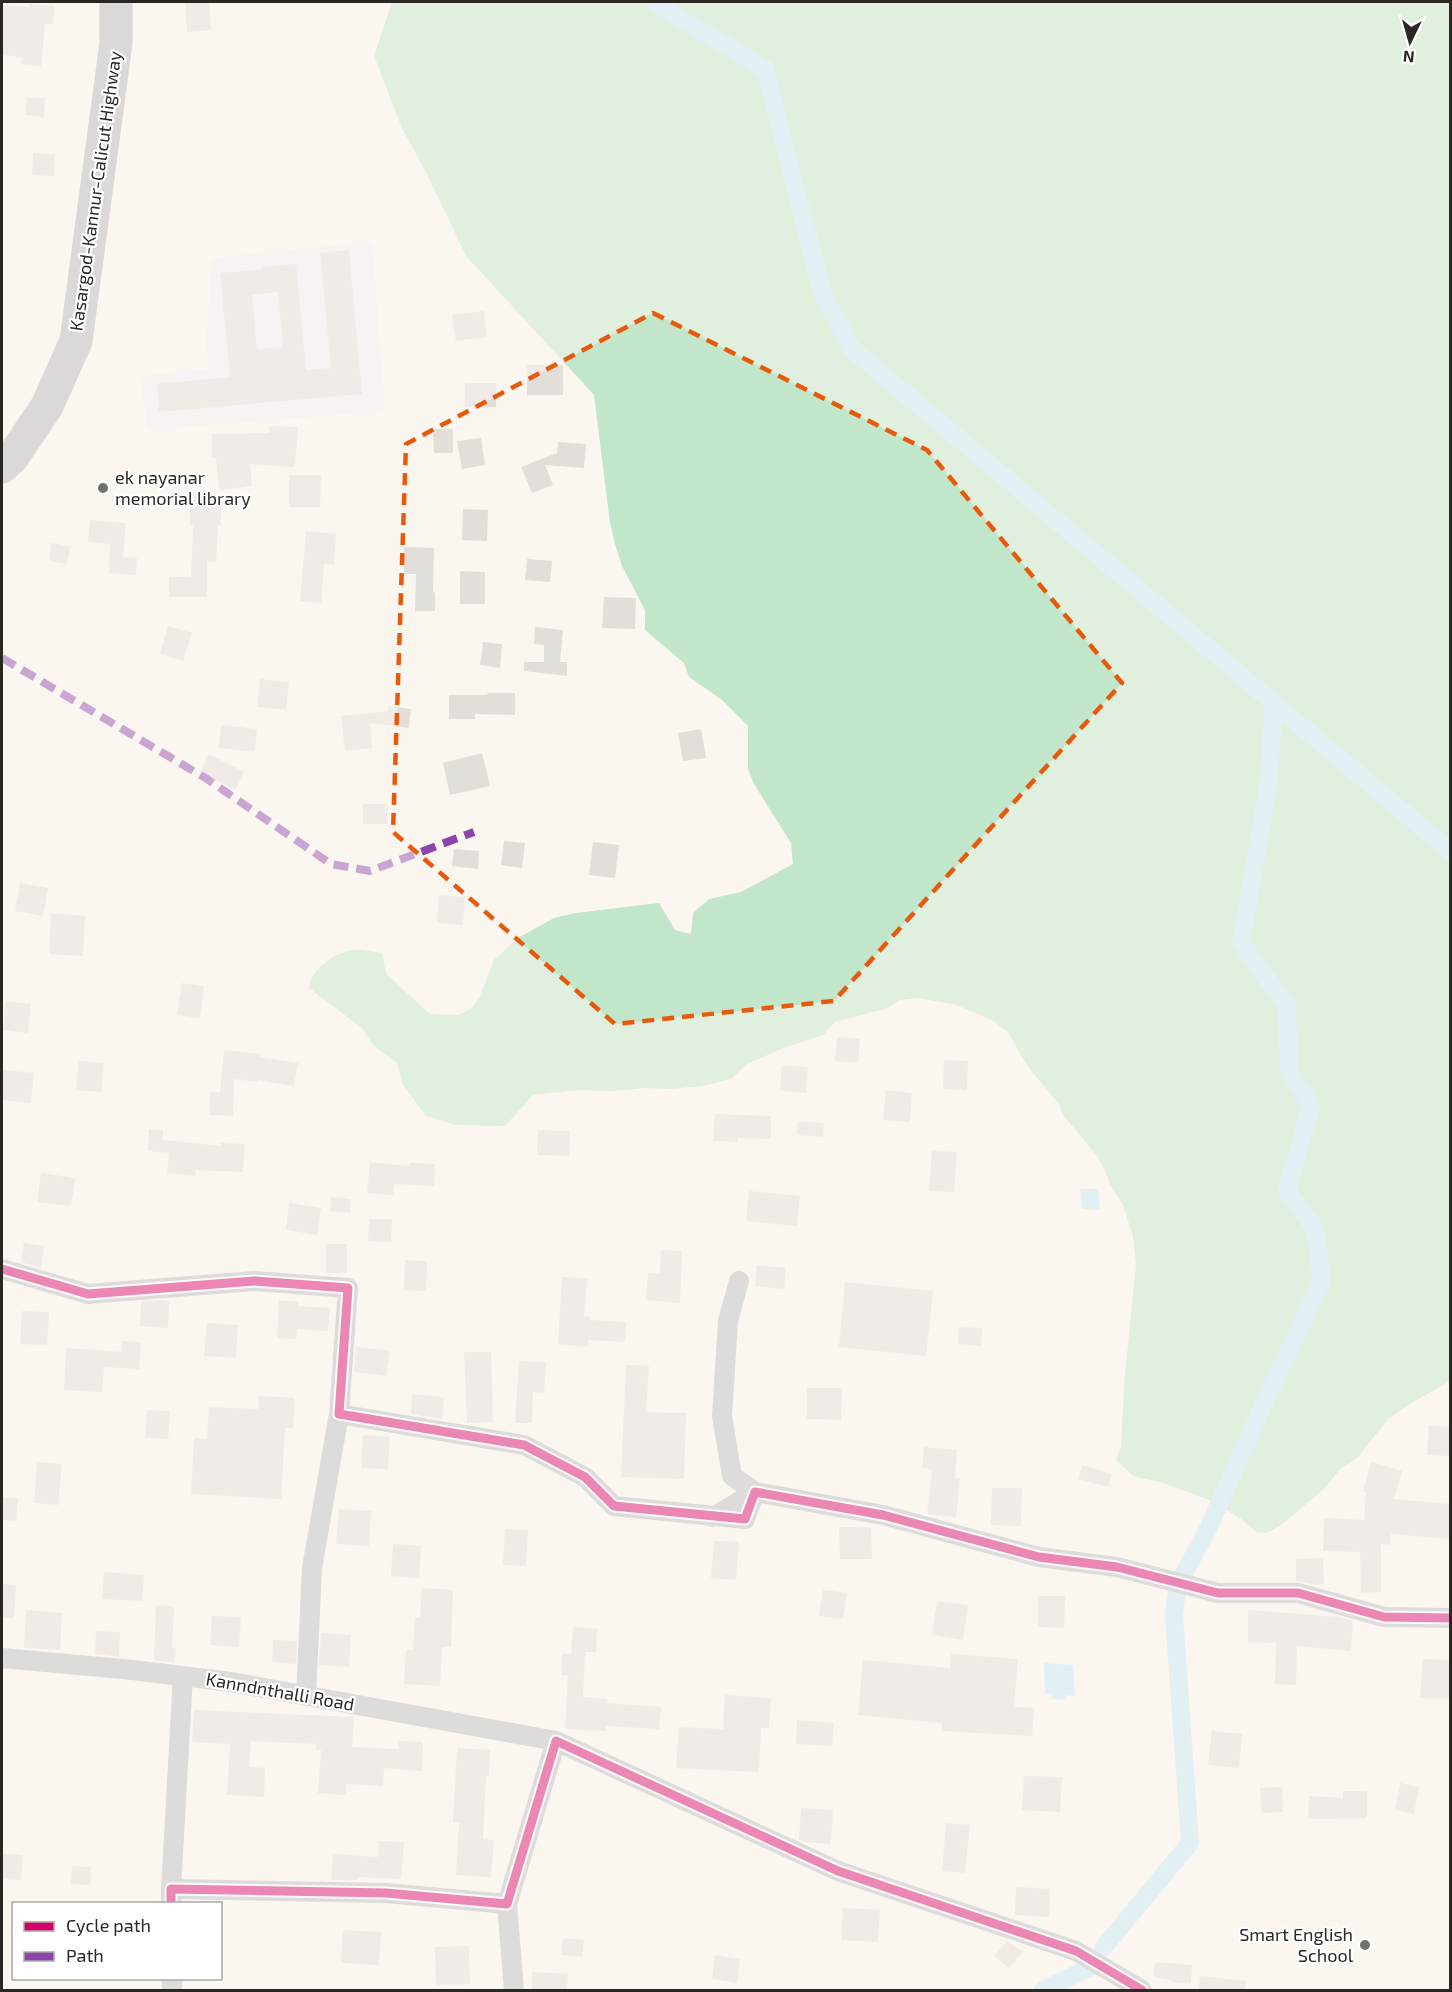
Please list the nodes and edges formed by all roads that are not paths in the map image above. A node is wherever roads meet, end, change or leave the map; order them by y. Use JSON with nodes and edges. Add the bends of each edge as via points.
{"nodes":[{"id":1,"x":116,"y":2,"type":"edge"},
{"id":2,"x":2,"y":467,"type":"edge"},
{"id":3,"x":2,"y":1269,"type":"edge"},
{"id":4,"x":738,"y":1281,"type":"dead end"},
{"id":5,"x":339,"y":1414,"type":"junction"},
{"id":6,"x":755,"y":1492,"type":"junction"},
{"id":7,"x":1450,"y":1618,"type":"edge"},
{"id":8,"x":2,"y":1658,"type":"edge"},
{"id":9,"x":183,"y":1676,"type":"junction"},
{"id":10,"x":306,"y":1696,"type":"junction"},
{"id":11,"x":556,"y":1741,"type":"junction"},
{"id":12,"x":171,"y":1896,"type":"edge"},
{"id":13,"x":507,"y":1904,"type":"junction"},
{"id":14,"x":514,"y":1990,"type":"edge"},
{"id":15,"x":1142,"y":1990,"type":"edge"}],
"edges":[{"from":1,"to":2,"type":"highway","name":"Kasargod-Kannur-Calicut Highway","via":[[116,43],[76,341],[47,406]]},
{"from":3,"to":5,"type":"street","via":[[88,1294],[254,1281],[348,1288]]},
{"from":4,"to":6,"type":"street","via":[[728,1322],[722,1416],[732,1476]]},
{"from":5,"to":6,"type":"street","via":[[524,1445],[585,1477],[614,1506],[745,1519]]},
{"from":5,"to":10,"type":"street","via":[[312,1568]]},
{"from":6,"to":7,"type":"street","via":[[883,1515],[1039,1557],[1117,1567],[1218,1593],[1298,1593],[1384,1617]]},
{"from":8,"to":9,"type":"street","name":"Kanndnthalli Road"},
{"from":9,"to":10,"type":"street","name":"Kanndnthalli Road"},
{"from":9,"to":12,"type":"street"},
{"from":10,"to":11,"type":"street","name":"Kanndnthalli Road"},
{"from":11,"to":13,"type":"street"},
{"from":11,"to":15,"type":"street","name":"Kanndnthalli Road","via":[[838,1871],[1076,1951]]},
{"from":12,"to":13,"type":"street","via":[[386,1893]]},
{"from":13,"to":14,"type":"street"}]}
